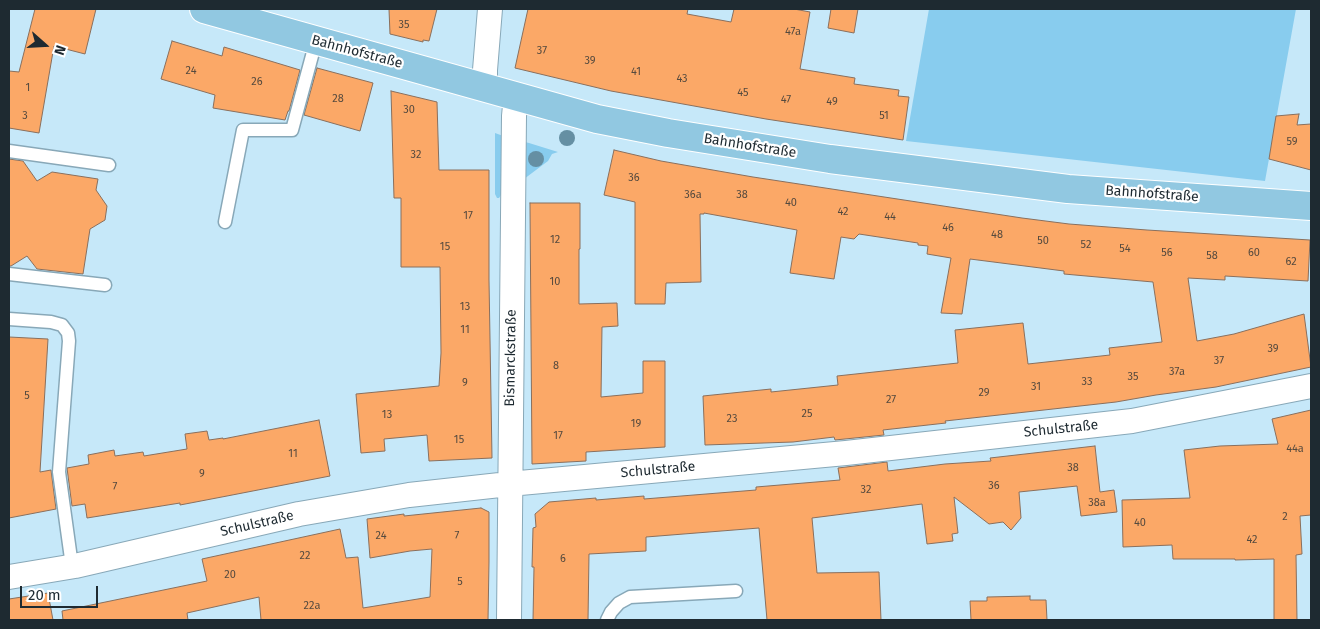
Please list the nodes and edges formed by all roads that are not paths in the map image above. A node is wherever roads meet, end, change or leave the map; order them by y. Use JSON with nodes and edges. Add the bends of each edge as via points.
{"nodes":[{"id":1,"x":204,"y":9,"type":"edge"},
{"id":2,"x":490,"y":9,"type":"edge"},
{"id":3,"x":316,"y":40,"type":"junction"},
{"id":4,"x":485,"y":87,"type":"junction"},
{"id":5,"x":516,"y":96,"type":"junction"},
{"id":6,"x":9,"y":151,"type":"edge"},
{"id":7,"x":110,"y":165,"type":"dead end"},
{"id":8,"x":1311,"y":206,"type":"edge"},
{"id":9,"x":225,"y":222,"type":"dead end"},
{"id":10,"x":9,"y":274,"type":"edge"},
{"id":11,"x":105,"y":285,"type":"dead end"},
{"id":12,"x":9,"y":319,"type":"edge"},
{"id":13,"x":1311,"y":386,"type":"edge"},
{"id":14,"x":509,"y":484,"type":"junction"},
{"id":15,"x":72,"y":566,"type":"junction"},
{"id":16,"x":9,"y":577,"type":"edge"},
{"id":17,"x":736,"y":591,"type":"dead end"},
{"id":18,"x":509,"y":620,"type":"edge"},
{"id":19,"x":607,"y":620,"type":"edge"}],
"edges":[{"from":1,"to":3,"type":"main road","name":"Bahnhofstraße"},
{"from":2,"to":4,"type":"street"},
{"from":3,"to":4,"type":"main road","name":"Bahnhofstraße"},
{"from":3,"to":9,"type":"lane","via":[[292,130],[243,130]]},
{"from":4,"to":5,"type":"main road","name":"Bahnhofstraße"},
{"from":5,"to":8,"type":"main road","name":"Bahnhofstraße","via":[[597,119],[830,159],[1068,189]]},
{"from":5,"to":14,"type":"street","name":"Bismarckstraße"},
{"from":6,"to":7,"type":"lane"},
{"from":10,"to":11,"type":"lane"},
{"from":12,"to":15,"type":"lane","via":[[50,322],[62,326],[68,334],[59,472]]},
{"from":13,"to":14,"type":"street","name":"Schulstraße","via":[[1132,421],[846,453]]},
{"from":14,"to":15,"type":"street","name":"Schulstraße","via":[[409,495],[299,514]]},
{"from":14,"to":18,"type":"street","name":"Bismarckstraße"},
{"from":15,"to":16,"type":"street","name":"Schulstraße"},
{"from":17,"to":19,"type":"lane","via":[[630,597],[619,603]]}]}
